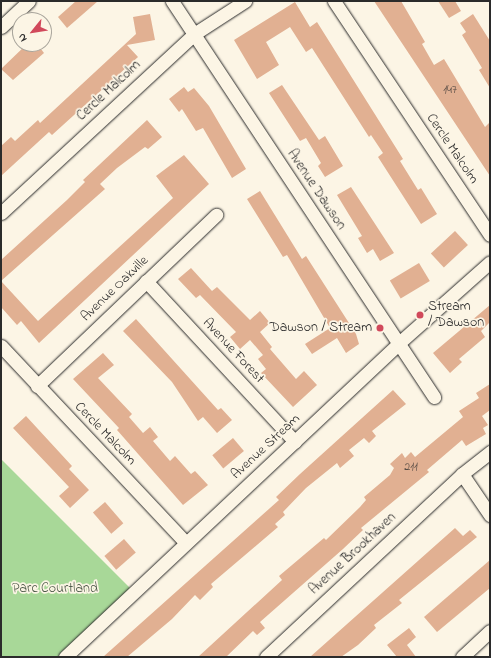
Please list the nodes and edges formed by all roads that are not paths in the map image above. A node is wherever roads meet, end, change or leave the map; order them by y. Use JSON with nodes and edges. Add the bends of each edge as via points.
{"nodes":[{"id":1,"x":29,"y":1,"type":"edge"},
{"id":2,"x":172,"y":1,"type":"edge"},
{"id":3,"x":245,"y":1,"type":"edge"},
{"id":4,"x":334,"y":1,"type":"edge"},
{"id":5,"x":1,"y":27,"type":"edge"},
{"id":6,"x":194,"y":34,"type":"junction"},
{"id":7,"x":1,"y":213,"type":"edge"},
{"id":8,"x":216,"y":215,"type":"dead end"},
{"id":9,"x":490,"y":235,"type":"edge"},
{"id":10,"x":490,"y":262,"type":"edge"},
{"id":11,"x":146,"y":281,"type":"junction"},
{"id":12,"x":400,"y":342,"type":"junction"},
{"id":13,"x":1,"y":346,"type":"edge"},
{"id":14,"x":37,"y":386,"type":"junction"},
{"id":15,"x":434,"y":397,"type":"dead end"},
{"id":16,"x":295,"y":442,"type":"junction"},
{"id":17,"x":490,"y":452,"type":"edge"},
{"id":18,"x":462,"y":474,"type":"junction"},
{"id":19,"x":490,"y":515,"type":"edge"},
{"id":20,"x":186,"y":543,"type":"junction"},
{"id":21,"x":490,"y":631,"type":"edge"},
{"id":22,"x":65,"y":657,"type":"edge"},
{"id":23,"x":266,"y":657,"type":"edge"},
{"id":24,"x":462,"y":657,"type":"edge"}],
"edges":[{"from":1,"to":5,"type":"street"},
{"from":2,"to":6,"type":"street","name":"Avenue Dawson"},
{"from":3,"to":6,"type":"street","name":"Cercle Malcolm"},
{"from":4,"to":9,"type":"street","name":"Cercle Malcolm"},
{"from":6,"to":7,"type":"street","name":"Cercle Malcolm"},
{"from":6,"to":12,"type":"street","name":"Avenue Dawson"},
{"from":8,"to":11,"type":"street","name":"Avenue Oakville"},
{"from":10,"to":12,"type":"street","name":"Avenue Stream"},
{"from":11,"to":14,"type":"street","name":"Avenue Oakville"},
{"from":11,"to":16,"type":"street","name":"Avenue Forest"},
{"from":12,"to":15,"type":"street","name":"Avenue Dawson"},
{"from":12,"to":16,"type":"street","name":"Avenue Stream"},
{"from":13,"to":14,"type":"street","name":"Cercle Malcolm"},
{"from":14,"to":20,"type":"street","name":"Cercle Malcolm"},
{"from":16,"to":20,"type":"street","name":"Avenue Stream"},
{"from":17,"to":18,"type":"street","name":"Avenue Brookhaven"},
{"from":18,"to":19,"type":"street"},
{"from":18,"to":23,"type":"street","name":"Avenue Brookhaven"},
{"from":20,"to":22,"type":"street","name":"Avenue Stream"},
{"from":21,"to":24,"type":"street"}]}
